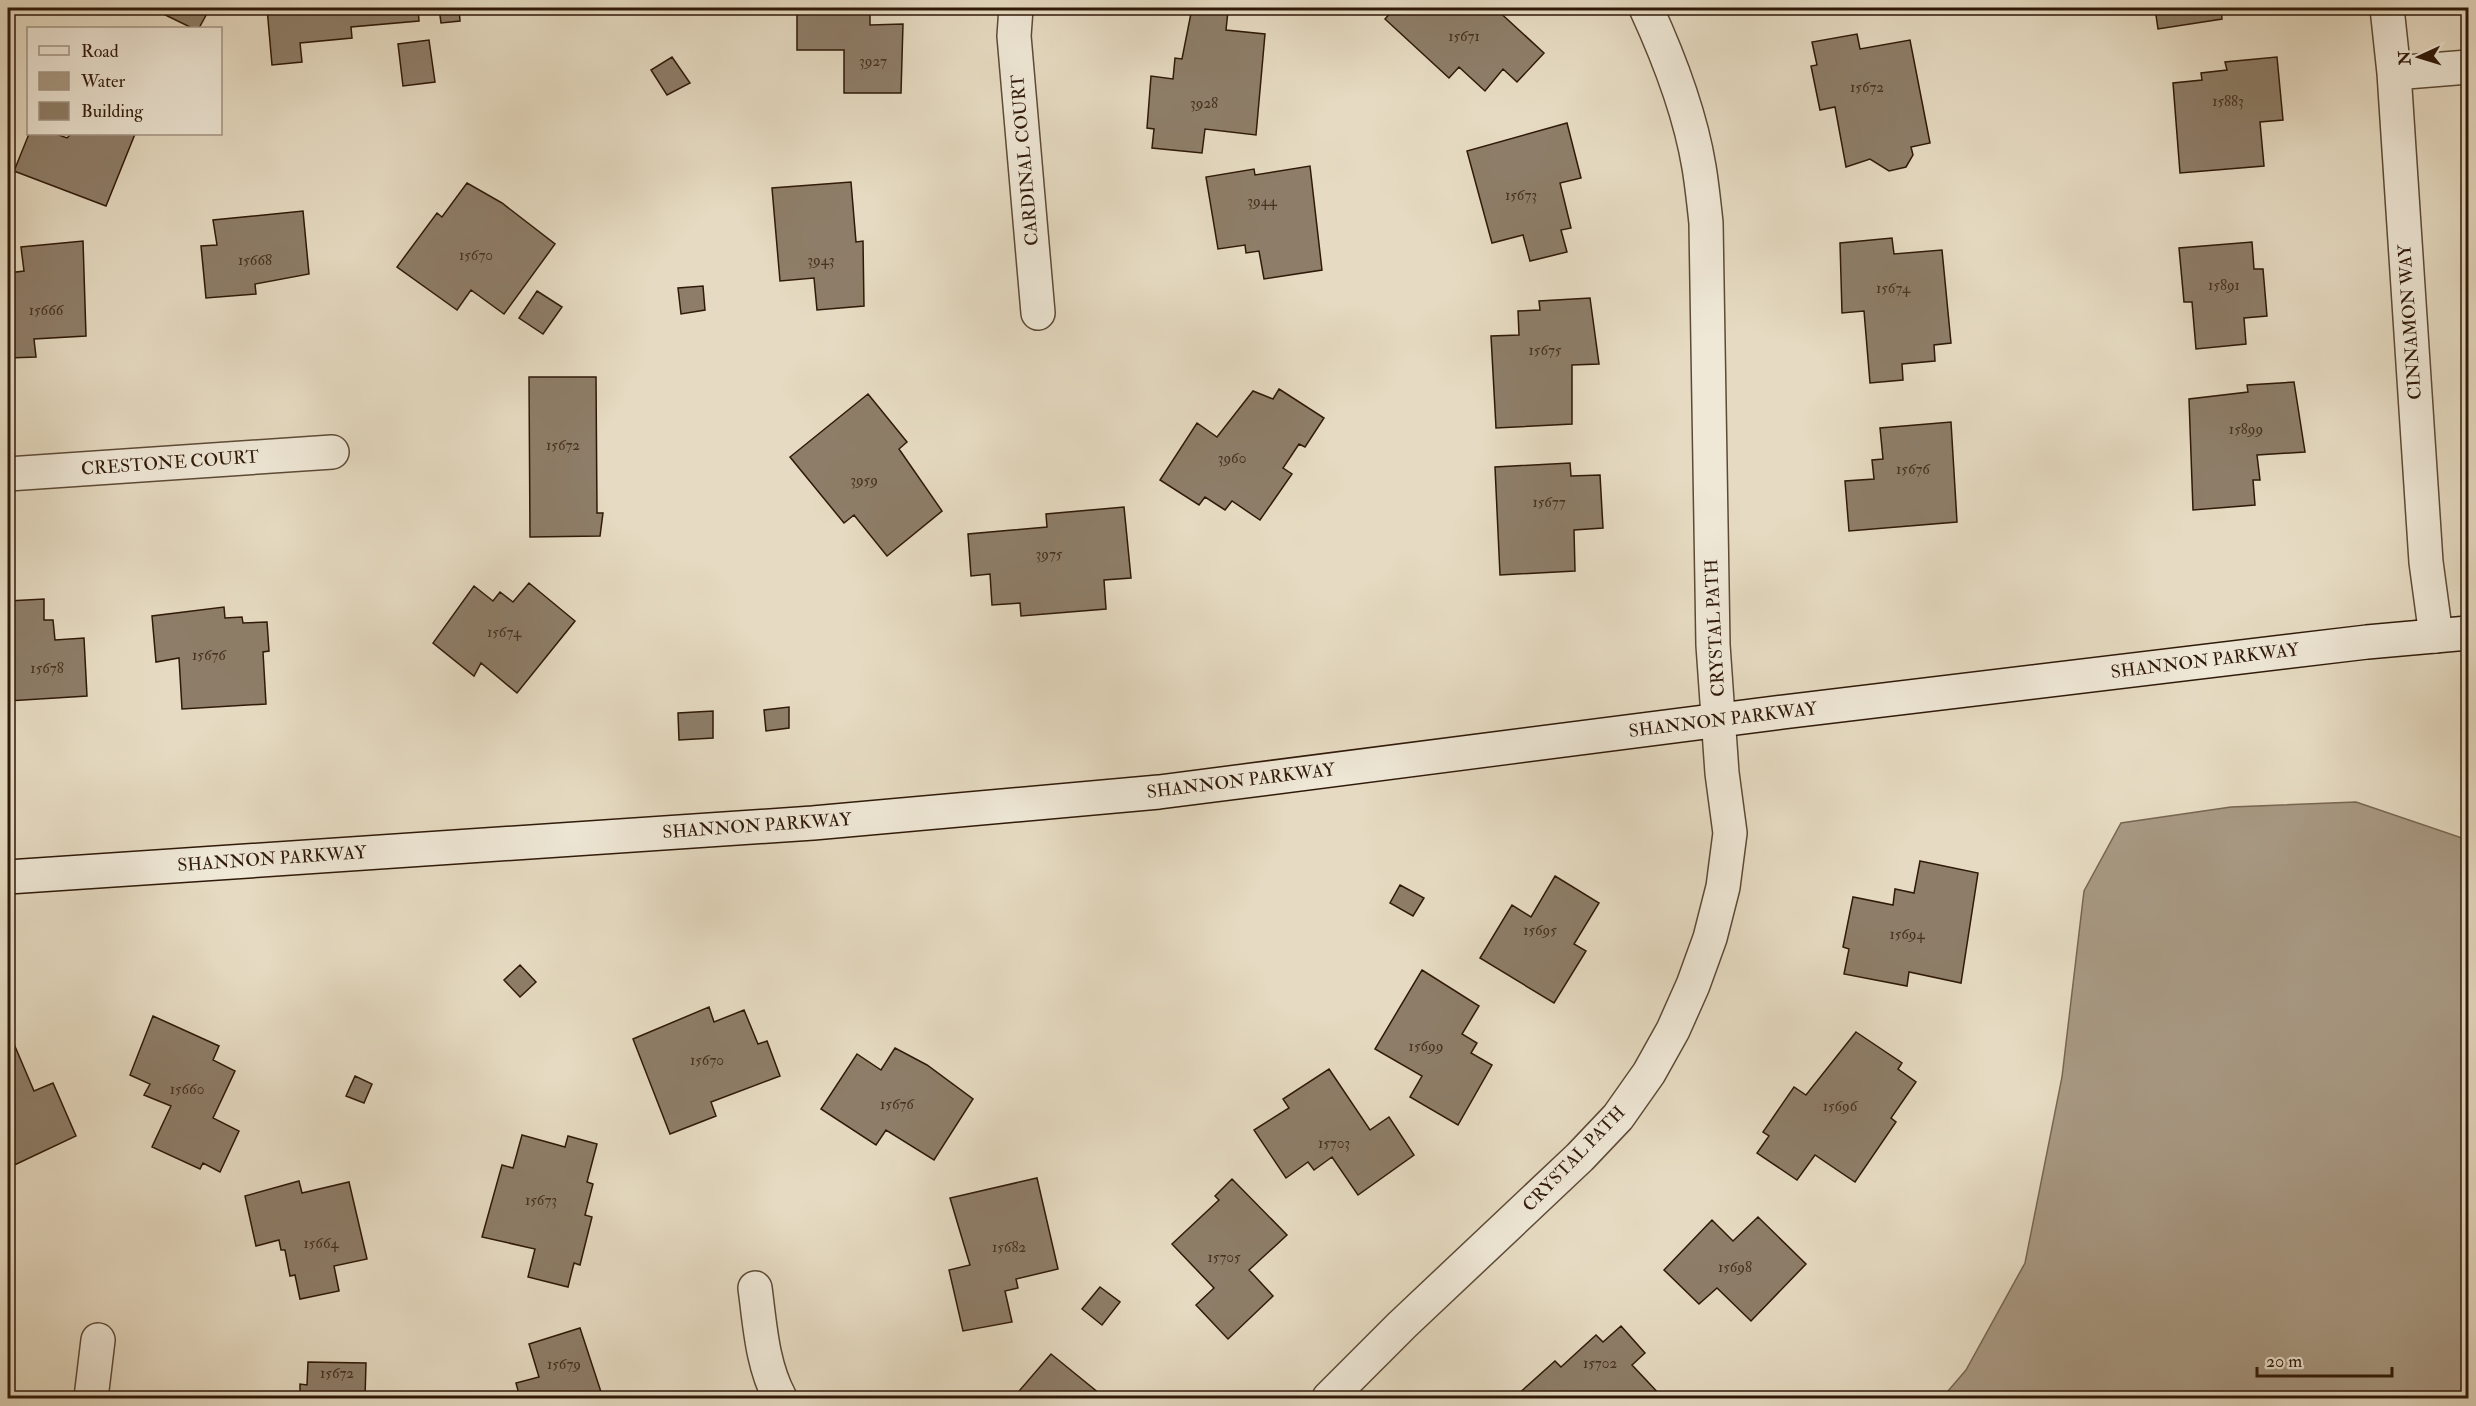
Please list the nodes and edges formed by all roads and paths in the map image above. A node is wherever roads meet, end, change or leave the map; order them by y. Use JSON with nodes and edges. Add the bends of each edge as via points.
{"nodes":[{"id":1,"x":1016,"y":8,"type":"edge"},
{"id":2,"x":1646,"y":8,"type":"edge"},
{"id":3,"x":2387,"y":8,"type":"edge"},
{"id":4,"x":2469,"y":67,"type":"edge"},
{"id":5,"x":2394,"y":73,"type":"junction"},
{"id":6,"x":1038,"y":313,"type":"dead end"},
{"id":7,"x":332,"y":452,"type":"dead end"},
{"id":8,"x":8,"y":474,"type":"edge"},
{"id":9,"x":2469,"y":633,"type":"edge"},
{"id":10,"x":2436,"y":636,"type":"junction"},
{"id":11,"x":1720,"y":721,"type":"junction"},
{"id":12,"x":8,"y":877,"type":"edge"},
{"id":13,"x":755,"y":1288,"type":"dead end"},
{"id":14,"x":98,"y":1340,"type":"dead end"},
{"id":15,"x":91,"y":1398,"type":"edge"},
{"id":16,"x":780,"y":1398,"type":"edge"},
{"id":17,"x":1329,"y":1398,"type":"edge"}],
"edges":[{"from":1,"to":6,"type":"street","name":"CARDINAL COURT","via":[[1014,36]]},
{"from":2,"to":11,"type":"street","name":"CRYSTAL PATH","via":[[1685,109],[1699,165],[1706,223],[1713,645]]},
{"from":3,"to":5,"type":"street","name":"CINNAMON WAY"},
{"from":4,"to":5,"type":"street"},
{"from":5,"to":10,"type":"street","name":"CINNAMON WAY","via":[[2426,562]]},
{"from":7,"to":8,"type":"street","name":"CRESTONE COURT"},
{"from":9,"to":10,"type":"street","name":"SHANNON PARKWAY"},
{"from":10,"to":11,"type":"street","name":"SHANNON PARKWAY"},
{"from":11,"to":12,"type":"street","name":"SHANNON PARKWAY","via":[[1159,792],[813,823]]},
{"from":11,"to":17,"type":"street","name":"CRYSTAL PATH","via":[[1730,833],[1723,886],[1693,985],[1649,1073],[1618,1117],[1580,1157]]},
{"from":13,"to":16,"type":"street","via":[[762,1344]]},
{"from":14,"to":15,"type":"street"}]}
